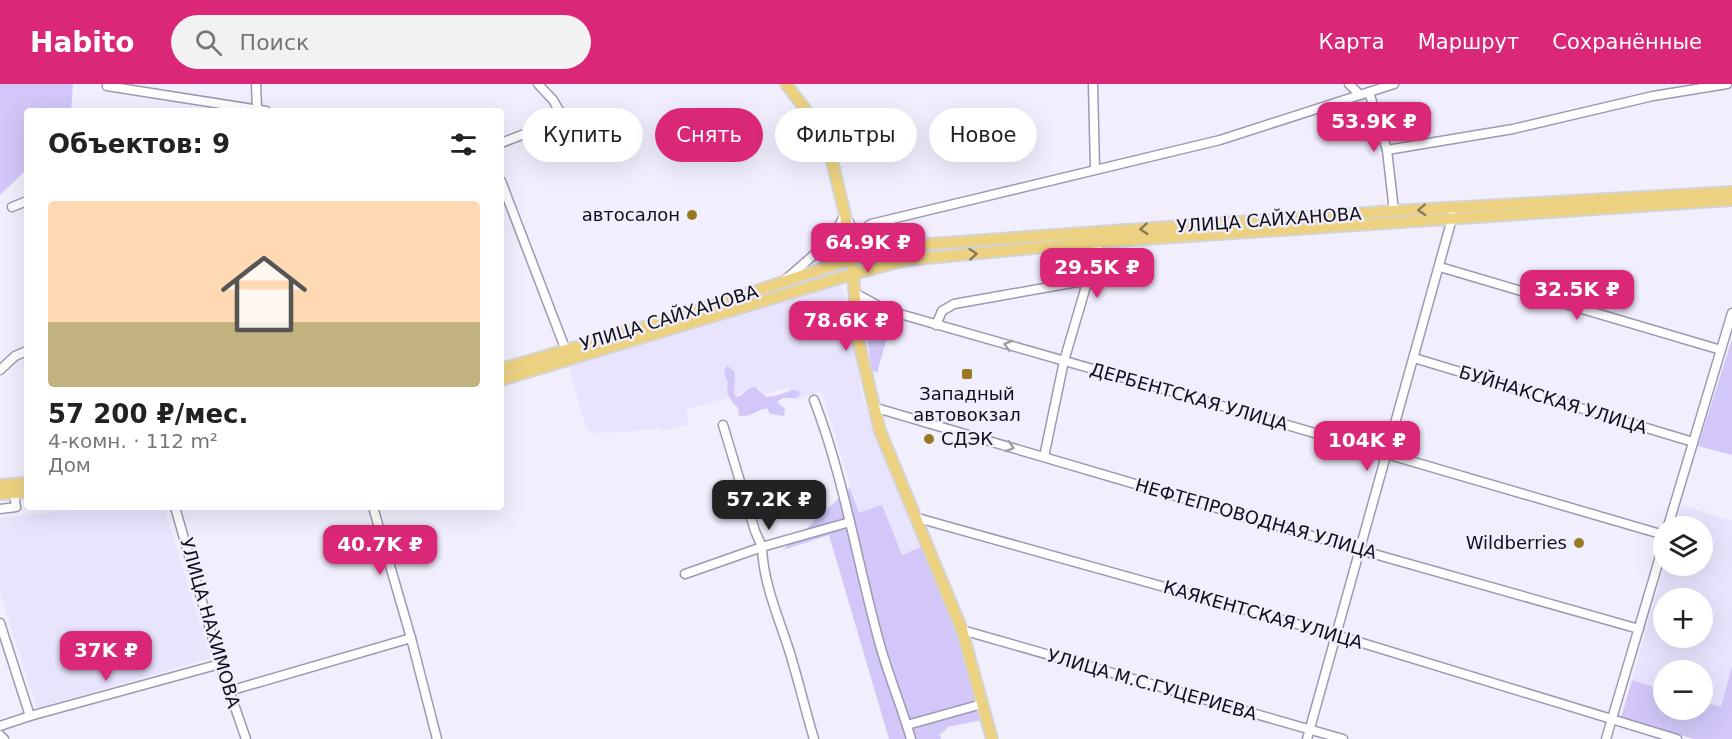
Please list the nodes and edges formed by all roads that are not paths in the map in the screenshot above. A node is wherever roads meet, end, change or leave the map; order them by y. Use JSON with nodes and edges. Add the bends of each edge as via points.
{"nodes":[{"id":1,"x":256,"y":84,"type":"edge"},
{"id":2,"x":538,"y":84,"type":"edge"},
{"id":3,"x":786,"y":84,"type":"edge"},
{"id":4,"x":1093,"y":84,"type":"edge"},
{"id":5,"x":1349,"y":84,"type":"edge"},
{"id":6,"x":1394,"y":84,"type":"edge"},
{"id":7,"x":1728,"y":84,"type":"edge"},
{"id":8,"x":107,"y":86,"type":"dead end"},
{"id":9,"x":1369,"y":92,"type":"junction"},
{"id":10,"x":1732,"y":94,"type":"edge"},
{"id":11,"x":1360,"y":95,"type":"junction"},
{"id":12,"x":243,"y":107,"type":"joint"},
{"id":13,"x":249,"y":108,"type":"edge"},
{"id":14,"x":261,"y":108,"type":"edge"},
{"id":15,"x":504,"y":142,"type":"edge"},
{"id":16,"x":1387,"y":150,"type":"junction"},
{"id":17,"x":1095,"y":169,"type":"junction"},
{"id":18,"x":504,"y":189,"type":"edge"},
{"id":19,"x":1732,"y":192,"type":"edge"},
{"id":20,"x":1732,"y":200,"type":"edge"},
{"id":21,"x":24,"y":202,"type":"edge"},
{"id":22,"x":12,"y":207,"type":"dead end"},
{"id":23,"x":1394,"y":211,"type":"junction"},
{"id":24,"x":1453,"y":213,"type":"junction"},
{"id":25,"x":845,"y":215,"type":"junction"},
{"id":26,"x":859,"y":236,"type":"junction"},
{"id":27,"x":1099,"y":237,"type":"junction"},
{"id":28,"x":930,"y":244,"type":"junction"},
{"id":29,"x":852,"y":259,"type":"junction"},
{"id":30,"x":1440,"y":267,"type":"junction"},
{"id":31,"x":853,"y":274,"type":"junction"},
{"id":32,"x":1089,"y":280,"type":"junction"},
{"id":33,"x":783,"y":282,"type":"junction"},
{"id":34,"x":855,"y":293,"type":"junction"},
{"id":35,"x":1732,"y":313,"type":"edge"},
{"id":36,"x":936,"y":325,"type":"junction"},
{"id":37,"x":1721,"y":350,"type":"junction"},
{"id":38,"x":24,"y":352,"type":"edge"},
{"id":39,"x":567,"y":355,"type":"junction"},
{"id":40,"x":1414,"y":358,"type":"junction"},
{"id":41,"x":1064,"y":361,"type":"junction"},
{"id":42,"x":504,"y":368,"type":"edge"},
{"id":43,"x":0,"y":370,"type":"edge"},
{"id":44,"x":504,"y":379,"type":"edge"},
{"id":45,"x":814,"y":400,"type":"dead end"},
{"id":46,"x":873,"y":407,"type":"junction"},
{"id":47,"x":723,"y":424,"type":"dead end"},
{"id":48,"x":1693,"y":442,"type":"junction"},
{"id":49,"x":1386,"y":454,"type":"junction"},
{"id":50,"x":1044,"y":457,"type":"junction"},
{"id":51,"x":24,"y":483,"type":"edge"},
{"id":52,"x":0,"y":485,"type":"edge"},
{"id":53,"x":24,"y":492,"type":"edge"},
{"id":54,"x":14,"y":493,"type":"junction"},
{"id":55,"x":0,"y":494,"type":"edge"},
{"id":56,"x":0,"y":509,"type":"edge"},
{"id":57,"x":176,"y":510,"type":"edge"},
{"id":58,"x":375,"y":510,"type":"edge"},
{"id":59,"x":1671,"y":516,"type":"edge"},
{"id":60,"x":914,"y":517,"type":"junction"},
{"id":61,"x":849,"y":522,"type":"junction"},
{"id":62,"x":1653,"y":532,"type":"edge"},
{"id":63,"x":762,"y":547,"type":"junction"},
{"id":64,"x":1360,"y":550,"type":"junction"},
{"id":65,"x":685,"y":574,"type":"dead end"},
{"id":66,"x":1654,"y":576,"type":"edge"},
{"id":67,"x":0,"y":623,"type":"edge"},
{"id":68,"x":1639,"y":629,"type":"junction"},
{"id":69,"x":962,"y":630,"type":"junction"},
{"id":70,"x":1336,"y":636,"type":"junction"},
{"id":71,"x":411,"y":638,"type":"junction"},
{"id":72,"x":220,"y":664,"type":"junction"},
{"id":73,"x":229,"y":691,"type":"junction"},
{"id":74,"x":982,"y":704,"type":"junction"},
{"id":75,"x":30,"y":716,"type":"junction"},
{"id":76,"x":1612,"y":719,"type":"junction"},
{"id":77,"x":907,"y":725,"type":"junction"},
{"id":78,"x":0,"y":726,"type":"edge"},
{"id":79,"x":1309,"y":734,"type":"edge"},
{"id":80,"x":0,"y":735,"type":"edge"},
{"id":81,"x":245,"y":737,"type":"edge"},
{"id":82,"x":4,"y":739,"type":"edge"},
{"id":83,"x":233,"y":739,"type":"edge"},
{"id":84,"x":437,"y":739,"type":"edge"},
{"id":85,"x":814,"y":739,"type":"edge"},
{"id":86,"x":911,"y":739,"type":"edge"},
{"id":87,"x":992,"y":739,"type":"edge"},
{"id":88,"x":1343,"y":739,"type":"edge"},
{"id":89,"x":1606,"y":739,"type":"edge"},
{"id":90,"x":1677,"y":739,"type":"edge"}],
"edges":[{"from":1,"to":14,"type":"street"},
{"from":2,"to":15,"type":"street","via":[[564,119]]},
{"from":3,"to":25,"type":"main road","via":[[825,139]]},
{"from":4,"to":17,"type":"street"},
{"from":5,"to":11,"type":"street"},
{"from":6,"to":9,"type":"street"},
{"from":7,"to":10,"type":"street"},
{"from":7,"to":16,"type":"street","via":[[1653,96],[1513,129]]},
{"from":8,"to":12,"type":"street"},
{"from":9,"to":11,"type":"street"},
{"from":9,"to":16,"type":"street"},
{"from":11,"to":17,"type":"street","via":[[1220,140]]},
{"from":12,"to":13,"type":"street"},
{"from":16,"to":23,"type":"street"},
{"from":17,"to":26,"type":"street","via":[[871,224]]},
{"from":18,"to":39,"type":"street"},
{"from":19,"to":24,"type":"main road","name":"УЛИЦА САЙХАНОВА"},
{"from":20,"to":24,"type":"main road","name":"УЛИЦА САЙХАНОВА"},
{"from":21,"to":22,"type":"street"},
{"from":24,"to":23,"type":"main road","name":"УЛИЦА САЙХАНОВА","one_way":true},
{"from":23,"to":27,"type":"main road","name":"УЛИЦА САЙХАНОВА","one_way":true},
{"from":24,"to":27,"type":"main road","name":"УЛИЦА САЙХАНОВА"},
{"from":24,"to":30,"type":"street"},
{"from":25,"to":26,"type":"street"},
{"from":25,"to":29,"type":"main road"},
{"from":25,"to":33,"type":"street","via":[[832,239]]},
{"from":26,"to":28,"type":"street"},
{"from":26,"to":29,"type":"street"},
{"from":27,"to":28,"type":"main road","name":"УЛИЦА САЙХАНОВА"},
{"from":31,"to":27,"type":"main road","name":"УЛИЦА САЙХАНОВА","one_way":true,"via":[[906,260]]},
{"from":27,"to":32,"type":"street"},
{"from":28,"to":29,"type":"main road","name":"УЛИЦА САЙХАНОВА"},
{"from":29,"to":31,"type":"main road"},
{"from":29,"to":33,"type":"main road","name":"УЛИЦА САЙХАНОВА"},
{"from":30,"to":37,"type":"street"},
{"from":30,"to":40,"type":"street"},
{"from":31,"to":34,"type":"main road"},
{"from":31,"to":39,"type":"main road","name":"УЛИЦА САЙХАНОВА"},
{"from":32,"to":36,"type":"street","via":[[954,304],[942,311]]},
{"from":32,"to":41,"type":"street"},
{"from":33,"to":39,"type":"main road","name":"УЛИЦА САЙХАНОВА"},
{"from":34,"to":36,"type":"street","name":"ДЕРБЕНТСКАЯ УЛИЦА","via":[[886,310]]},
{"from":34,"to":46,"type":"main road","via":[[858,339]]},
{"from":35,"to":37,"type":"street"},
{"from":41,"to":36,"type":"street","name":"ДЕРБЕНТСКАЯ УЛИЦА","one_way":true},
{"from":37,"to":48,"type":"street"},
{"from":38,"to":43,"type":"street"},
{"from":39,"to":42,"type":"main road","name":"УЛИЦА САЙХАНОВА"},
{"from":39,"to":44,"type":"main road"},
{"from":40,"to":48,"type":"street","name":"БУЙНАКСКАЯ УЛИЦА"},
{"from":40,"to":49,"type":"street"},
{"from":41,"to":49,"type":"street","name":"ДЕРБЕНТСКАЯ УЛИЦА"},
{"from":41,"to":50,"type":"street"},
{"from":45,"to":61,"type":"street"},
{"from":46,"to":50,"type":"street","name":"НЕФТЕПРОВОДНАЯ УЛИЦА","one_way":true},
{"from":46,"to":60,"type":"main road"},
{"from":47,"to":63,"type":"street"},
{"from":48,"to":59,"type":"street"},
{"from":49,"to":62,"type":"street","name":"ДЕРБЕНТСКАЯ УЛИЦА"},
{"from":49,"to":64,"type":"street"},
{"from":50,"to":64,"type":"street","name":"НЕФТЕПРОВОДНАЯ УЛИЦА"},
{"from":51,"to":52,"type":"main road"},
{"from":53,"to":54,"type":"main road"},
{"from":54,"to":55,"type":"main road"},
{"from":54,"to":56,"type":"street","via":[[16,507]]},
{"from":57,"to":72,"type":"street","name":"УЛИЦА НАХИМОВА"},
{"from":58,"to":71,"type":"street"},
{"from":60,"to":69,"type":"main road"},
{"from":60,"to":70,"type":"street","name":"КАЯКЕНТСКАЯ УЛИЦА"},
{"from":61,"to":63,"type":"street"},
{"from":61,"to":77,"type":"street","via":[[877,636]]},
{"from":63,"to":65,"type":"street"},
{"from":63,"to":85,"type":"street","via":[[768,587]]},
{"from":64,"to":68,"type":"street","name":"НЕФТЕПРОВОДНАЯ УЛИЦА"},
{"from":64,"to":70,"type":"street"},
{"from":66,"to":68,"type":"street"},
{"from":67,"to":75,"type":"street"},
{"from":68,"to":76,"type":"street"},
{"from":69,"to":74,"type":"main road"},
{"from":69,"to":79,"type":"street","name":"УЛИЦА М.С.ГУЦЕРИЕВА"},
{"from":70,"to":76,"type":"street","name":"КАЯКЕНТСКАЯ УЛИЦА"},
{"from":70,"to":79,"type":"street"},
{"from":71,"to":73,"type":"street"},
{"from":71,"to":84,"type":"street"},
{"from":72,"to":73,"type":"street","name":"УЛИЦА НАХИМОВА"},
{"from":72,"to":75,"type":"street"},
{"from":73,"to":81,"type":"street","name":"УЛИЦА НАХИМОВА"},
{"from":74,"to":77,"type":"street"},
{"from":74,"to":87,"type":"main road"},
{"from":75,"to":78,"type":"street"},
{"from":76,"to":89,"type":"street"},
{"from":76,"to":90,"type":"street","name":"КАЯКЕНТСКАЯ УЛИЦА"},
{"from":77,"to":86,"type":"street"},
{"from":79,"to":88,"type":"street","name":"УЛИЦА М.С.ГУЦЕРИЕВА"},
{"from":80,"to":82,"type":"street"},
{"from":81,"to":83,"type":"street"}]}
